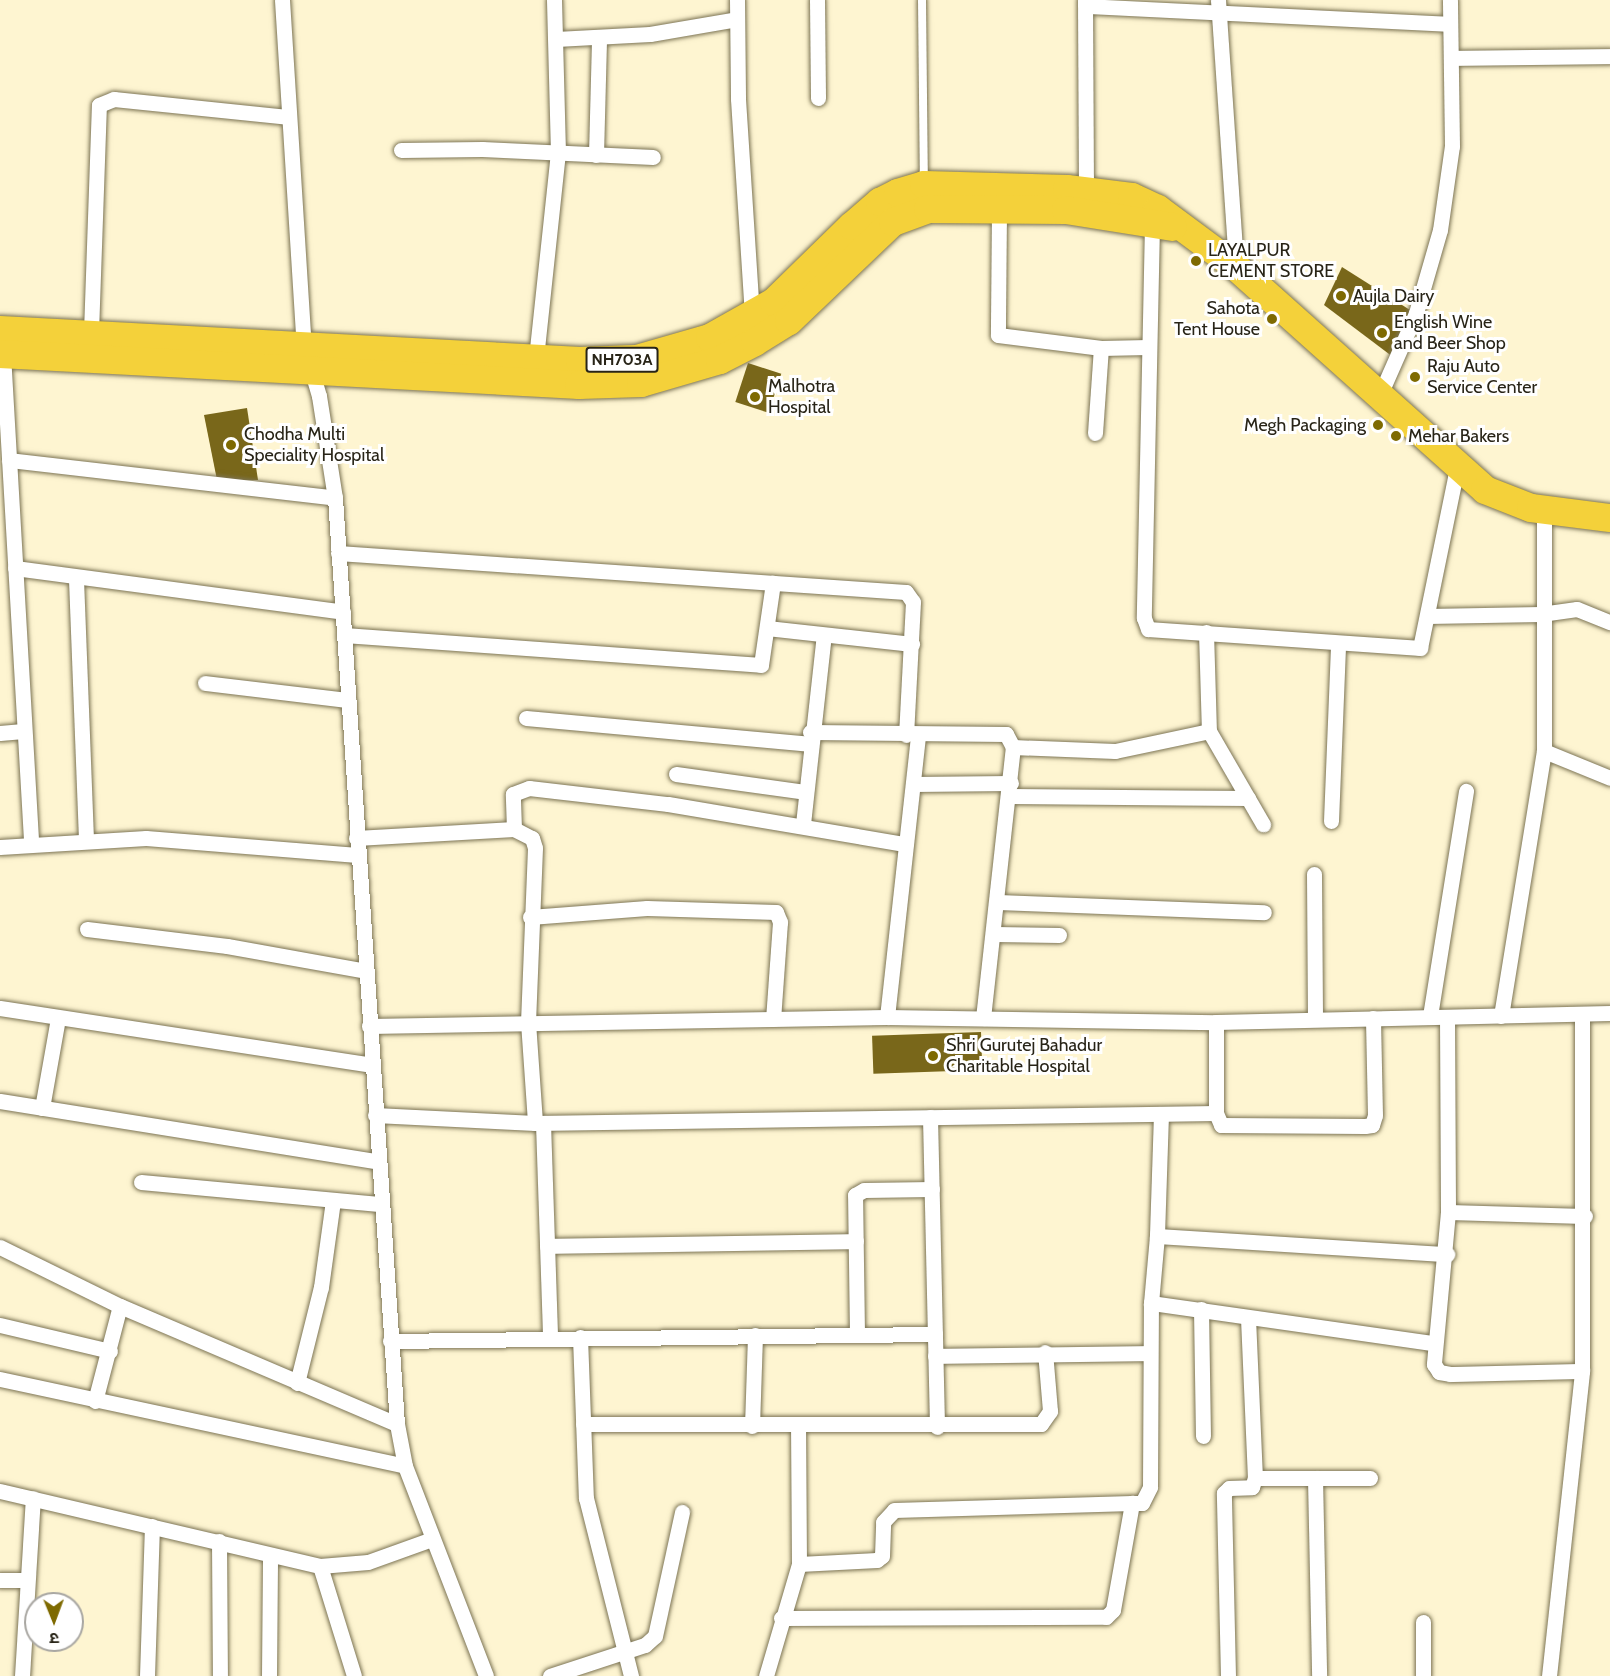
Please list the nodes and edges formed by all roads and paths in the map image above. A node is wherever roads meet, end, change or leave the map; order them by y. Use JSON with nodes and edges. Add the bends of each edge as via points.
{"nodes":[{"id":1,"x":282,"y":0,"type":"edge"},
{"id":2,"x":554,"y":0,"type":"edge"},
{"id":3,"x":737,"y":0,"type":"edge"},
{"id":4,"x":816,"y":0,"type":"edge"},
{"id":5,"x":922,"y":0,"type":"edge"},
{"id":6,"x":1450,"y":0,"type":"edge"},
{"id":7,"x":1085,"y":3,"type":"edge"},
{"id":8,"x":1218,"y":6,"type":"edge"},
{"id":9,"x":737,"y":19,"type":"junction"},
{"id":10,"x":1450,"y":24,"type":"junction"},
{"id":11,"x":556,"y":39,"type":"junction"},
{"id":12,"x":599,"y":39,"type":"junction"},
{"id":13,"x":1610,"y":56,"type":"edge"},
{"id":14,"x":1453,"y":58,"type":"junction"},
{"id":15,"x":818,"y":98,"type":"dead end"},
{"id":16,"x":287,"y":117,"type":"junction"},
{"id":17,"x":401,"y":150,"type":"dead end"},
{"id":18,"x":558,"y":153,"type":"junction"},
{"id":19,"x":596,"y":155,"type":"junction"},
{"id":20,"x":653,"y":157,"type":"dead end"},
{"id":21,"x":924,"y":185,"type":"junction"},
{"id":22,"x":1086,"y":191,"type":"junction"},
{"id":23,"x":999,"y":209,"type":"junction"},
{"id":24,"x":1165,"y":226,"type":"junction"},
{"id":25,"x":1236,"y":267,"type":"junction"},
{"id":26,"x":752,"y":316,"type":"junction"},
{"id":27,"x":91,"y":332,"type":"junction"},
{"id":28,"x":1,"y":346,"type":"edge"},
{"id":29,"x":1148,"y":347,"type":"junction"},
{"id":30,"x":1101,"y":348,"type":"junction"},
{"id":31,"x":308,"y":358,"type":"junction"},
{"id":32,"x":536,"y":358,"type":"junction"},
{"id":33,"x":1379,"y":397,"type":"junction"},
{"id":34,"x":1095,"y":433,"type":"dead end"},
{"id":35,"x":9,"y":460,"type":"junction"},
{"id":36,"x":1456,"y":468,"type":"junction"},
{"id":37,"x":335,"y":498,"type":"junction"},
{"id":38,"x":1544,"y":510,"type":"junction"},
{"id":39,"x":1610,"y":518,"type":"edge"},
{"id":40,"x":338,"y":553,"type":"junction"},
{"id":41,"x":15,"y":568,"type":"junction"},
{"id":42,"x":76,"y":579,"type":"junction"},
{"id":43,"x":773,"y":584,"type":"junction"},
{"id":44,"x":343,"y":612,"type":"junction"},
{"id":45,"x":1541,"y":614,"type":"junction"},
{"id":46,"x":1427,"y":616,"type":"junction"},
{"id":47,"x":1610,"y":622,"type":"edge"},
{"id":48,"x":767,"y":628,"type":"junction"},
{"id":49,"x":1206,"y":632,"type":"junction"},
{"id":50,"x":344,"y":635,"type":"junction"},
{"id":51,"x":824,"y":635,"type":"junction"},
{"id":52,"x":1338,"y":643,"type":"junction"},
{"id":53,"x":912,"y":644,"type":"junction"},
{"id":54,"x":205,"y":682,"type":"dead end"},
{"id":55,"x":348,"y":700,"type":"junction"},
{"id":56,"x":526,"y":718,"type":"dead end"},
{"id":57,"x":23,"y":731,"type":"junction"},
{"id":58,"x":1209,"y":731,"type":"junction"},
{"id":59,"x":0,"y":733,"type":"edge"},
{"id":60,"x":912,"y":735,"type":"junction"},
{"id":61,"x":810,"y":738,"type":"junction"},
{"id":62,"x":1013,"y":747,"type":"junction"},
{"id":63,"x":1544,"y":751,"type":"junction"},
{"id":64,"x":676,"y":774,"type":"dead end"},
{"id":65,"x":1610,"y":777,"type":"edge"},
{"id":66,"x":913,"y":784,"type":"junction"},
{"id":67,"x":1011,"y":790,"type":"junction"},
{"id":68,"x":1466,"y":790,"type":"dead end"},
{"id":69,"x":805,"y":792,"type":"junction"},
{"id":70,"x":1248,"y":798,"type":"junction"},
{"id":71,"x":1331,"y":821,"type":"dead end"},
{"id":72,"x":803,"y":824,"type":"junction"},
{"id":73,"x":1263,"y":824,"type":"dead end"},
{"id":74,"x":514,"y":828,"type":"junction"},
{"id":75,"x":356,"y":838,"type":"junction"},
{"id":76,"x":86,"y":841,"type":"junction"},
{"id":77,"x":31,"y":844,"type":"junction"},
{"id":78,"x":905,"y":844,"type":"junction"},
{"id":79,"x":0,"y":847,"type":"edge"},
{"id":80,"x":357,"y":855,"type":"junction"},
{"id":81,"x":1314,"y":874,"type":"dead end"},
{"id":82,"x":998,"y":902,"type":"junction"},
{"id":83,"x":1264,"y":912,"type":"dead end"},
{"id":84,"x":530,"y":917,"type":"junction"},
{"id":85,"x":87,"y":929,"type":"dead end"},
{"id":86,"x":995,"y":934,"type":"junction"},
{"id":87,"x":1059,"y":936,"type":"dead end"},
{"id":88,"x":366,"y":970,"type":"junction"},
{"id":89,"x":0,"y":1008,"type":"edge"},
{"id":90,"x":1610,"y":1013,"type":"edge"},
{"id":91,"x":1582,"y":1014,"type":"junction"},
{"id":92,"x":1430,"y":1016,"type":"junction"},
{"id":93,"x":1501,"y":1016,"type":"junction"},
{"id":94,"x":887,"y":1017,"type":"junction"},
{"id":95,"x":983,"y":1017,"type":"junction"},
{"id":96,"x":1447,"y":1017,"type":"junction"},
{"id":97,"x":58,"y":1018,"type":"junction"},
{"id":98,"x":1373,"y":1018,"type":"junction"},
{"id":99,"x":774,"y":1019,"type":"junction"},
{"id":100,"x":1315,"y":1019,"type":"junction"},
{"id":101,"x":528,"y":1022,"type":"junction"},
{"id":102,"x":1216,"y":1022,"type":"junction"},
{"id":103,"x":369,"y":1026,"type":"junction"},
{"id":104,"x":374,"y":1065,"type":"junction"},
{"id":105,"x":0,"y":1101,"type":"edge"},
{"id":106,"x":42,"y":1108,"type":"junction"},
{"id":107,"x":1216,"y":1113,"type":"junction"},
{"id":108,"x":1161,"y":1114,"type":"junction"},
{"id":109,"x":375,"y":1115,"type":"junction"},
{"id":110,"x":930,"y":1117,"type":"junction"},
{"id":111,"x":539,"y":1123,"type":"junction"},
{"id":112,"x":376,"y":1161,"type":"junction"},
{"id":113,"x":141,"y":1182,"type":"dead end"},
{"id":114,"x":932,"y":1189,"type":"junction"},
{"id":115,"x":333,"y":1201,"type":"junction"},
{"id":116,"x":380,"y":1204,"type":"junction"},
{"id":117,"x":1448,"y":1212,"type":"junction"},
{"id":118,"x":1585,"y":1216,"type":"junction"},
{"id":119,"x":1157,"y":1236,"type":"junction"},
{"id":120,"x":856,"y":1241,"type":"junction"},
{"id":121,"x":547,"y":1246,"type":"junction"},
{"id":122,"x":0,"y":1247,"type":"edge"},
{"id":123,"x":1447,"y":1254,"type":"junction"},
{"id":124,"x":1151,"y":1303,"type":"junction"},
{"id":125,"x":120,"y":1306,"type":"junction"},
{"id":126,"x":1201,"y":1309,"type":"junction"},
{"id":127,"x":1248,"y":1318,"type":"junction"},
{"id":128,"x":0,"y":1326,"type":"edge"},
{"id":129,"x":857,"y":1334,"type":"junction"},
{"id":130,"x":935,"y":1334,"type":"junction"},
{"id":131,"x":755,"y":1335,"type":"junction"},
{"id":132,"x":550,"y":1337,"type":"junction"},
{"id":133,"x":580,"y":1337,"type":"junction"},
{"id":134,"x":390,"y":1341,"type":"junction"},
{"id":135,"x":1433,"y":1343,"type":"junction"},
{"id":136,"x":110,"y":1351,"type":"junction"},
{"id":137,"x":1045,"y":1352,"type":"junction"},
{"id":138,"x":1148,"y":1353,"type":"junction"},
{"id":139,"x":935,"y":1356,"type":"junction"},
{"id":140,"x":1582,"y":1371,"type":"junction"},
{"id":141,"x":0,"y":1379,"type":"edge"},
{"id":142,"x":297,"y":1383,"type":"junction"},
{"id":143,"x":95,"y":1401,"type":"junction"},
{"id":144,"x":397,"y":1424,"type":"junction"},
{"id":145,"x":583,"y":1424,"type":"junction"},
{"id":146,"x":752,"y":1426,"type":"junction"},
{"id":147,"x":798,"y":1426,"type":"junction"},
{"id":148,"x":937,"y":1426,"type":"junction"},
{"id":149,"x":1203,"y":1436,"type":"dead end"},
{"id":150,"x":405,"y":1466,"type":"junction"},
{"id":151,"x":1254,"y":1478,"type":"junction"},
{"id":152,"x":1315,"y":1478,"type":"junction"},
{"id":153,"x":1370,"y":1478,"type":"dead end"},
{"id":154,"x":0,"y":1491,"type":"edge"},
{"id":155,"x":33,"y":1498,"type":"junction"},
{"id":156,"x":1132,"y":1503,"type":"junction"},
{"id":157,"x":682,"y":1512,"type":"dead end"},
{"id":158,"x":152,"y":1526,"type":"junction"},
{"id":159,"x":432,"y":1539,"type":"junction"},
{"id":160,"x":219,"y":1541,"type":"junction"},
{"id":161,"x":270,"y":1555,"type":"junction"},
{"id":162,"x":799,"y":1564,"type":"junction"},
{"id":163,"x":320,"y":1566,"type":"junction"},
{"id":164,"x":0,"y":1580,"type":"edge"},
{"id":165,"x":25,"y":1580,"type":"junction"},
{"id":166,"x":781,"y":1618,"type":"junction"},
{"id":167,"x":1423,"y":1623,"type":"dead end"},
{"id":168,"x":623,"y":1654,"type":"junction"},
{"id":169,"x":22,"y":1676,"type":"edge"},
{"id":170,"x":147,"y":1676,"type":"edge"},
{"id":171,"x":220,"y":1676,"type":"edge"},
{"id":172,"x":269,"y":1676,"type":"edge"},
{"id":173,"x":354,"y":1676,"type":"edge"},
{"id":174,"x":486,"y":1676,"type":"edge"},
{"id":175,"x":550,"y":1676,"type":"edge"},
{"id":176,"x":632,"y":1676,"type":"edge"},
{"id":177,"x":766,"y":1676,"type":"edge"},
{"id":178,"x":1228,"y":1676,"type":"edge"},
{"id":179,"x":1319,"y":1676,"type":"edge"},
{"id":180,"x":1423,"y":1676,"type":"edge"},
{"id":181,"x":1548,"y":1676,"type":"edge"}],
"edges":[{"from":1,"to":16,"type":"street"},
{"from":2,"to":11,"type":"street"},
{"from":3,"to":9,"type":"street"},
{"from":4,"to":15,"type":"street"},
{"from":5,"to":21,"type":"lane"},
{"from":6,"to":10,"type":"street"},
{"from":7,"to":8,"type":"street"},
{"from":7,"to":22,"type":"street"},
{"from":8,"to":10,"type":"street"},
{"from":8,"to":25,"type":"street"},
{"from":9,"to":12,"type":"street"},
{"from":9,"to":26,"type":"street"},
{"from":10,"to":14,"type":"street"},
{"from":11,"to":12,"type":"street"},
{"from":11,"to":18,"type":"street"},
{"from":12,"to":19,"type":"street"},
{"from":13,"to":14,"type":"street"},
{"from":14,"to":33,"type":"street","via":[[1452,146],[1440,230],[1416,314]]},
{"from":16,"to":27,"type":"street","via":[[114,99],[99,105]]},
{"from":16,"to":31,"type":"street"},
{"from":17,"to":18,"type":"street"},
{"from":18,"to":19,"type":"street"},
{"from":18,"to":32,"type":"street"},
{"from":19,"to":20,"type":"street"},
{"from":21,"to":22,"type":"highway","number":"NH703A"},
{"from":21,"to":26,"type":"highway","number":"NH703A","via":[[880,202],[774,302]]},
{"from":22,"to":24,"type":"highway","number":"NH703A","via":[[1132,197],[1158,209]]},
{"from":23,"to":24,"type":"highway","number":"NH703A","via":[[1066,210]]},
{"from":23,"to":30,"type":"street","via":[[998,335]]},
{"from":23,"to":31,"type":"highway","number":"NH703A","via":[[928,209],[893,222],[789,321],[720,360],[641,383]]},
{"from":24,"to":25,"type":"highway","number":"NH703A"},
{"from":24,"to":29,"type":"street"},
{"from":25,"to":33,"type":"highway","number":"NH703A"},
{"from":26,"to":32,"type":"highway","number":"NH703A","via":[[710,338],[638,359]]},
{"from":27,"to":28,"type":"highway","number":"NH703A"},
{"from":27,"to":31,"type":"highway","number":"NH703A"},
{"from":28,"to":31,"type":"highway","number":"NH703A"},
{"from":28,"to":35,"type":"street"},
{"from":29,"to":30,"type":"street"},
{"from":29,"to":49,"type":"street","via":[[1144,624],[1154,631]]},
{"from":30,"to":34,"type":"street"},
{"from":31,"to":32,"type":"highway","number":"NH703A"},
{"from":31,"to":37,"type":"street"},
{"from":33,"to":36,"type":"highway","number":"NH703A"},
{"from":35,"to":37,"type":"street"},
{"from":35,"to":41,"type":"street"},
{"from":36,"to":38,"type":"highway","number":"NH703A","via":[[1504,500]]},
{"from":36,"to":46,"type":"street"},
{"from":37,"to":40,"type":"street"},
{"from":38,"to":39,"type":"highway","number":"NH703A"},
{"from":38,"to":45,"type":"street"},
{"from":40,"to":43,"type":"street"},
{"from":40,"to":44,"type":"street"},
{"from":41,"to":42,"type":"street"},
{"from":41,"to":57,"type":"street"},
{"from":42,"to":44,"type":"street"},
{"from":42,"to":76,"type":"street"},
{"from":43,"to":48,"type":"street"},
{"from":43,"to":53,"type":"street","via":[[906,592],[913,602]]},
{"from":44,"to":50,"type":"street"},
{"from":45,"to":46,"type":"street"},
{"from":45,"to":47,"type":"street","via":[[1585,609]]},
{"from":45,"to":63,"type":"street"},
{"from":46,"to":52,"type":"street","via":[[1422,642],[1414,651]]},
{"from":48,"to":50,"type":"street","via":[[764,661],[753,666]]},
{"from":48,"to":51,"type":"street"},
{"from":49,"to":52,"type":"street"},
{"from":49,"to":58,"type":"street"},
{"from":50,"to":55,"type":"street"},
{"from":51,"to":53,"type":"street"},
{"from":51,"to":61,"type":"street"},
{"from":52,"to":71,"type":"street"},
{"from":53,"to":60,"type":"street"},
{"from":54,"to":55,"type":"street"},
{"from":55,"to":75,"type":"street"},
{"from":56,"to":61,"type":"street"},
{"from":57,"to":59,"type":"street"},
{"from":57,"to":77,"type":"street"},
{"from":58,"to":62,"type":"street","via":[[1127,750]]},
{"from":58,"to":70,"type":"street"},
{"from":60,"to":61,"type":"street"},
{"from":60,"to":62,"type":"street","via":[[1006,734]]},
{"from":60,"to":66,"type":"street"},
{"from":61,"to":69,"type":"street"},
{"from":62,"to":67,"type":"street"},
{"from":63,"to":65,"type":"street"},
{"from":63,"to":93,"type":"street"},
{"from":64,"to":69,"type":"street"},
{"from":66,"to":67,"type":"street"},
{"from":66,"to":78,"type":"street"},
{"from":67,"to":70,"type":"street"},
{"from":67,"to":82,"type":"street"},
{"from":68,"to":92,"type":"street"},
{"from":69,"to":72,"type":"street"},
{"from":70,"to":73,"type":"street"},
{"from":72,"to":74,"type":"street","via":[[529,788],[513,794]]},
{"from":72,"to":78,"type":"street"},
{"from":74,"to":75,"type":"street"},
{"from":74,"to":84,"type":"street","via":[[526,831],[536,848]]},
{"from":75,"to":80,"type":"street"},
{"from":76,"to":77,"type":"street"},
{"from":76,"to":80,"type":"street","via":[[146,838]]},
{"from":77,"to":79,"type":"street"},
{"from":78,"to":94,"type":"street"},
{"from":80,"to":88,"type":"street"},
{"from":81,"to":100,"type":"street"},
{"from":82,"to":83,"type":"street"},
{"from":82,"to":86,"type":"street"},
{"from":84,"to":99,"type":"street","via":[[647,908],[776,912],[780,922]]},
{"from":84,"to":101,"type":"street"},
{"from":85,"to":88,"type":"street","via":[[227,946]]},
{"from":86,"to":87,"type":"street"},
{"from":86,"to":95,"type":"street"},
{"from":88,"to":103,"type":"street"},
{"from":89,"to":97,"type":"street"},
{"from":90,"to":91,"type":"street"},
{"from":91,"to":93,"type":"street"},
{"from":91,"to":118,"type":"street"},
{"from":92,"to":96,"type":"street"},
{"from":92,"to":98,"type":"street"},
{"from":93,"to":96,"type":"street"},
{"from":94,"to":95,"type":"street"},
{"from":94,"to":99,"type":"street"},
{"from":95,"to":102,"type":"street"},
{"from":96,"to":117,"type":"street"},
{"from":97,"to":104,"type":"street"},
{"from":97,"to":106,"type":"street"},
{"from":98,"to":100,"type":"street"},
{"from":98,"to":107,"type":"street","via":[[1372,1125],[1227,1127],[1221,1125]]},
{"from":99,"to":101,"type":"street"},
{"from":100,"to":102,"type":"street"},
{"from":101,"to":103,"type":"street"},
{"from":101,"to":111,"type":"street"},
{"from":102,"to":107,"type":"street"},
{"from":103,"to":104,"type":"street"},
{"from":104,"to":109,"type":"street"},
{"from":105,"to":106,"type":"street"},
{"from":106,"to":112,"type":"street"},
{"from":107,"to":108,"type":"street"},
{"from":108,"to":110,"type":"street"},
{"from":108,"to":119,"type":"street"},
{"from":109,"to":111,"type":"street"},
{"from":109,"to":112,"type":"street"},
{"from":110,"to":111,"type":"street"},
{"from":110,"to":114,"type":"street"},
{"from":111,"to":121,"type":"street"},
{"from":112,"to":116,"type":"street"},
{"from":113,"to":115,"type":"street"},
{"from":114,"to":120,"type":"street","via":[[858,1191]]},
{"from":114,"to":130,"type":"street"},
{"from":115,"to":116,"type":"street"},
{"from":115,"to":142,"type":"street","via":[[321,1287]]},
{"from":116,"to":134,"type":"street"},
{"from":117,"to":118,"type":"street"},
{"from":117,"to":123,"type":"street"},
{"from":118,"to":140,"type":"street"},
{"from":119,"to":123,"type":"street"},
{"from":119,"to":124,"type":"street"},
{"from":120,"to":121,"type":"street"},
{"from":120,"to":129,"type":"street"},
{"from":121,"to":132,"type":"street"},
{"from":122,"to":125,"type":"street"},
{"from":123,"to":135,"type":"street"},
{"from":124,"to":126,"type":"street"},
{"from":124,"to":138,"type":"street"},
{"from":125,"to":136,"type":"street"},
{"from":125,"to":142,"type":"street"},
{"from":126,"to":127,"type":"street"},
{"from":126,"to":149,"type":"street"},
{"from":127,"to":135,"type":"street"},
{"from":127,"to":151,"type":"street"},
{"from":128,"to":136,"type":"street"},
{"from":129,"to":130,"type":"street"},
{"from":129,"to":131,"type":"street"},
{"from":130,"to":139,"type":"street"},
{"from":131,"to":133,"type":"street"},
{"from":131,"to":146,"type":"street"},
{"from":132,"to":133,"type":"street"},
{"from":132,"to":134,"type":"street"},
{"from":133,"to":145,"type":"street"},
{"from":134,"to":144,"type":"street"},
{"from":135,"to":140,"type":"street","via":[[1434,1364],[1439,1372]]},
{"from":136,"to":143,"type":"street"},
{"from":137,"to":138,"type":"street"},
{"from":137,"to":139,"type":"street"},
{"from":137,"to":148,"type":"street","via":[[1050,1411],[1046,1422]]},
{"from":138,"to":156,"type":"street","via":[[1150,1487],[1142,1503]]},
{"from":139,"to":148,"type":"street"},
{"from":140,"to":181,"type":"street"},
{"from":141,"to":143,"type":"street"},
{"from":142,"to":144,"type":"street"},
{"from":143,"to":150,"type":"street"},
{"from":144,"to":150,"type":"street"},
{"from":145,"to":146,"type":"street"},
{"from":145,"to":168,"type":"street","via":[[586,1498]]},
{"from":146,"to":147,"type":"street"},
{"from":147,"to":148,"type":"street"},
{"from":147,"to":162,"type":"street"},
{"from":150,"to":159,"type":"street"},
{"from":151,"to":152,"type":"street"},
{"from":151,"to":178,"type":"street","via":[[1252,1487],[1229,1488],[1224,1493]]},
{"from":152,"to":153,"type":"street"},
{"from":152,"to":179,"type":"street"},
{"from":154,"to":155,"type":"street"},
{"from":155,"to":158,"type":"street"},
{"from":155,"to":165,"type":"street"},
{"from":156,"to":162,"type":"street","via":[[894,1510],[883,1522],[882,1556],[877,1560]]},
{"from":156,"to":166,"type":"street","via":[[1115,1599],[1106,1617]]},
{"from":157,"to":168,"type":"street","via":[[662,1620],[645,1645]]},
{"from":158,"to":160,"type":"street"},
{"from":158,"to":170,"type":"street"},
{"from":159,"to":163,"type":"street","via":[[368,1562]]},
{"from":159,"to":174,"type":"street"},
{"from":160,"to":161,"type":"street"},
{"from":160,"to":171,"type":"street"},
{"from":161,"to":163,"type":"street"},
{"from":161,"to":172,"type":"street"},
{"from":162,"to":166,"type":"street"},
{"from":163,"to":173,"type":"street"},
{"from":164,"to":165,"type":"street"},
{"from":165,"to":169,"type":"street"},
{"from":166,"to":177,"type":"street"},
{"from":167,"to":180,"type":"street"},
{"from":168,"to":175,"type":"street"},
{"from":168,"to":176,"type":"street"}]}
